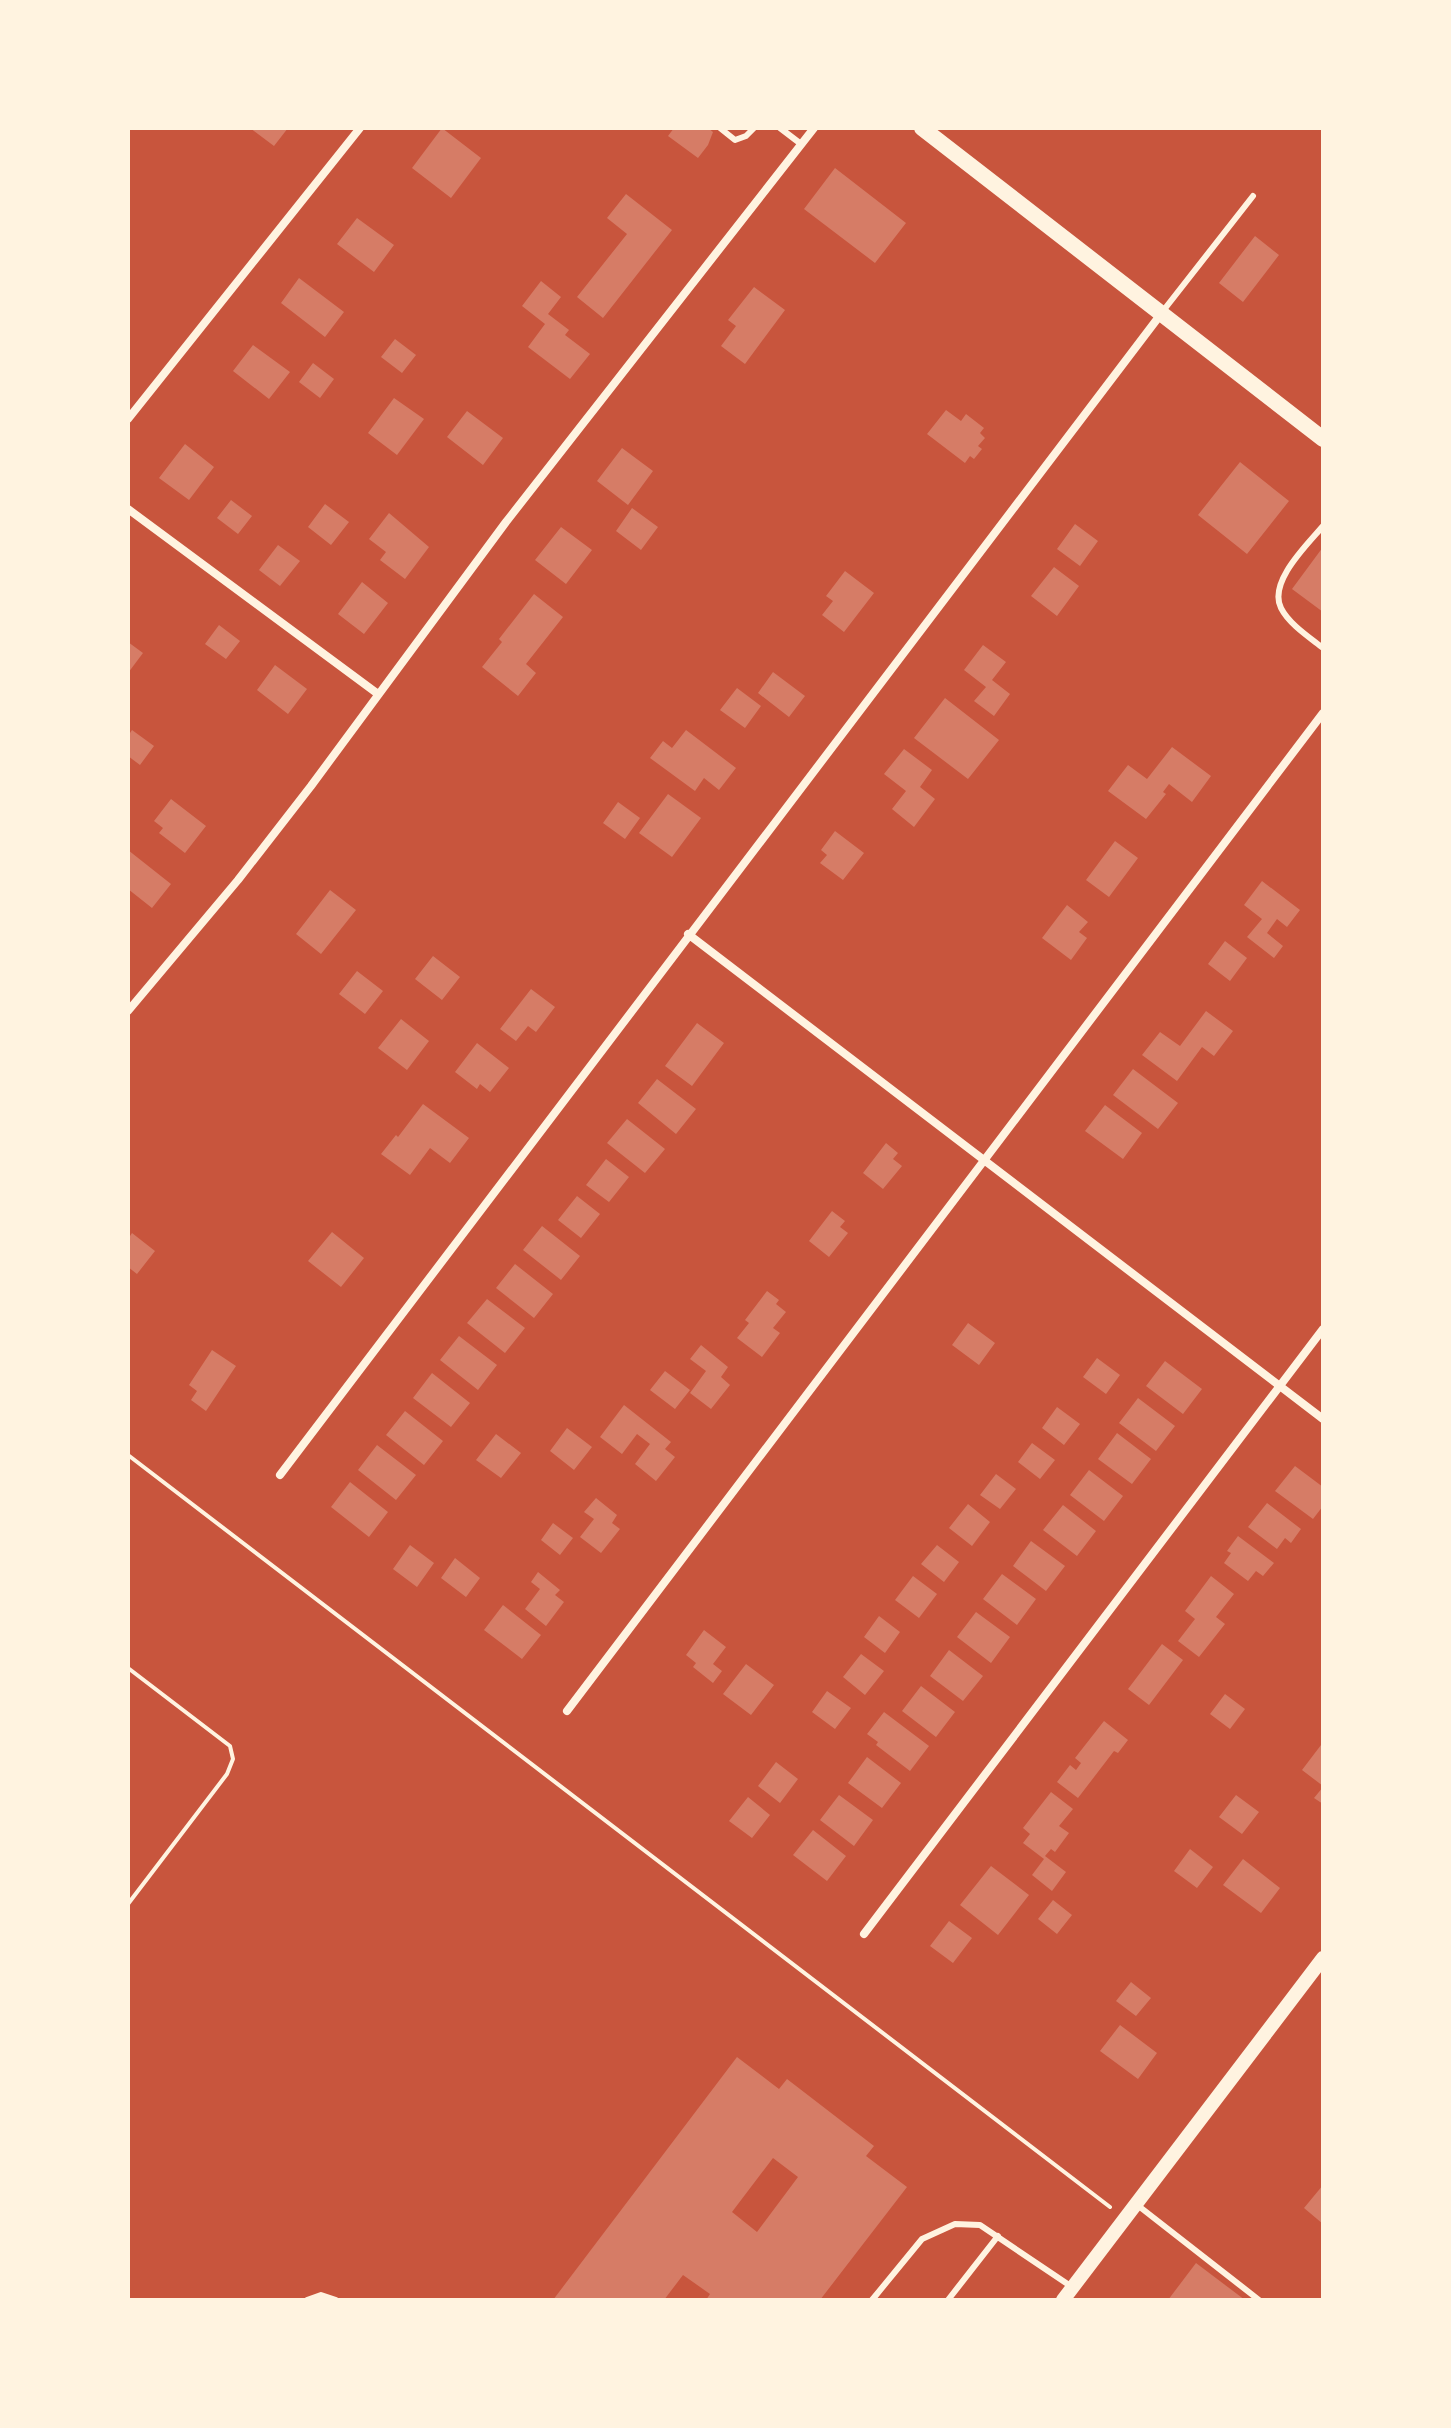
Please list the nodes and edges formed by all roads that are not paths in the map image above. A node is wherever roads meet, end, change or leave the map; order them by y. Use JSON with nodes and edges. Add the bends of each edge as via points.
{"nodes":[{"id":1,"x":360,"y":128,"type":"edge"},
{"id":2,"x":720,"y":128,"type":"edge"},
{"id":3,"x":754,"y":128,"type":"edge"},
{"id":4,"x":780,"y":128,"type":"edge"},
{"id":5,"x":814,"y":128,"type":"edge"},
{"id":6,"x":922,"y":128,"type":"edge"},
{"id":7,"x":801,"y":144,"type":"junction"},
{"id":8,"x":1253,"y":196,"type":"dead end"},
{"id":9,"x":1161,"y":314,"type":"junction"},
{"id":10,"x":128,"y":419,"type":"edge"},
{"id":11,"x":1323,"y":439,"type":"edge"},
{"id":12,"x":128,"y":509,"type":"edge"},
{"id":13,"x":1323,"y":526,"type":"edge"},
{"id":14,"x":1323,"y":648,"type":"edge"},
{"id":15,"x":378,"y":694,"type":"junction"},
{"id":16,"x":1323,"y":713,"type":"edge"},
{"id":17,"x":688,"y":934,"type":"junction"},
{"id":18,"x":128,"y":1011,"type":"edge"},
{"id":19,"x":986,"y":1159,"type":"junction"},
{"id":20,"x":1323,"y":1329,"type":"edge"},
{"id":21,"x":1280,"y":1385,"type":"junction"},
{"id":22,"x":1323,"y":1419,"type":"edge"},
{"id":23,"x":280,"y":1475,"type":"dead end"},
{"id":24,"x":567,"y":1711,"type":"dead end"},
{"id":25,"x":864,"y":1934,"type":"dead end"},
{"id":26,"x":1323,"y":1958,"type":"edge"},
{"id":27,"x":1136,"y":2204,"type":"junction"},
{"id":28,"x":998,"y":2236,"type":"junction"},
{"id":29,"x":1072,"y":2287,"type":"junction"},
{"id":30,"x":307,"y":2300,"type":"edge"},
{"id":31,"x":336,"y":2300,"type":"edge"},
{"id":32,"x":872,"y":2300,"type":"edge"},
{"id":33,"x":948,"y":2300,"type":"edge"},
{"id":34,"x":1063,"y":2300,"type":"edge"},
{"id":35,"x":1259,"y":2300,"type":"edge"}],
"edges":[{"from":1,"to":10,"type":"street"},
{"from":2,"to":3,"type":"lane","via":[[735,140]]},
{"from":4,"to":7,"type":"lane"},
{"from":5,"to":7,"type":"street"},
{"from":6,"to":9,"type":"main road"},
{"from":7,"to":15,"type":"street"},
{"from":8,"to":9,"type":"lane"},
{"from":9,"to":11,"type":"main road"},
{"from":9,"to":17,"type":"street"},
{"from":12,"to":15,"type":"street"},
{"from":13,"to":14,"type":"lane","via":[[1281,578],[1277,592],[1297,627]]},
{"from":15,"to":18,"type":"street","via":[[238,880]]},
{"from":16,"to":19,"type":"street"},
{"from":17,"to":19,"type":"street"},
{"from":17,"to":23,"type":"street"},
{"from":19,"to":21,"type":"street"},
{"from":19,"to":24,"type":"street"},
{"from":20,"to":21,"type":"street"},
{"from":21,"to":22,"type":"street"},
{"from":21,"to":25,"type":"street"},
{"from":26,"to":27,"type":"street"},
{"from":27,"to":29,"type":"street"},
{"from":27,"to":35,"type":"lane"},
{"from":28,"to":29,"type":"lane"},
{"from":28,"to":32,"type":"lane","via":[[980,2225],[955,2224],[922,2239]]},
{"from":28,"to":33,"type":"lane"},
{"from":29,"to":34,"type":"street"},
{"from":30,"to":31,"type":"lane","via":[[321,2295]]}]}
